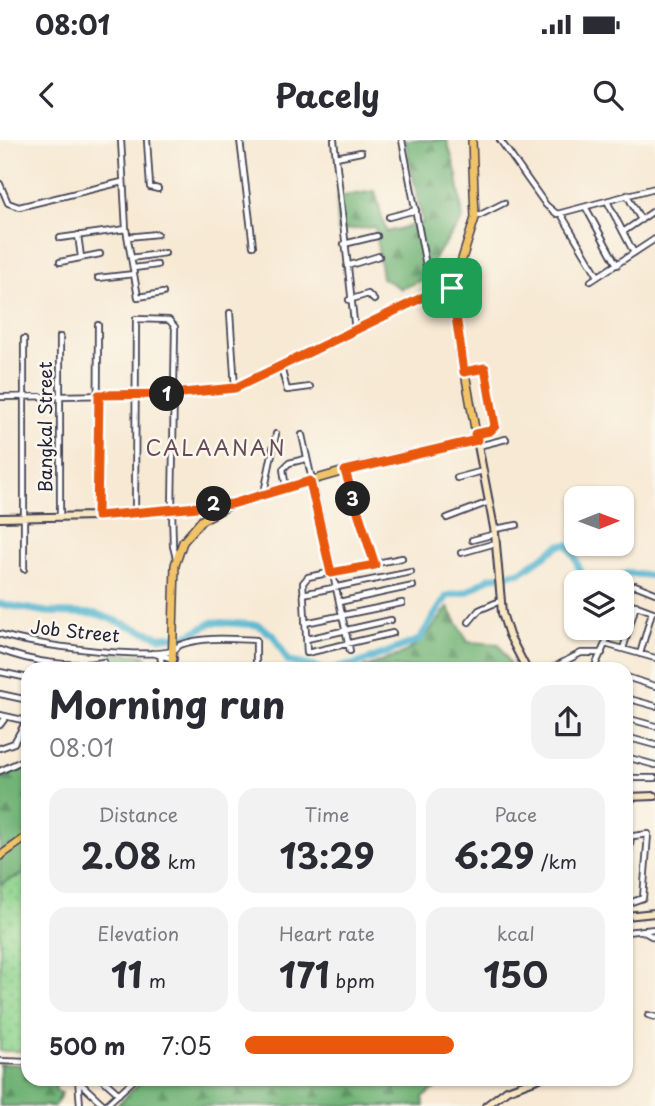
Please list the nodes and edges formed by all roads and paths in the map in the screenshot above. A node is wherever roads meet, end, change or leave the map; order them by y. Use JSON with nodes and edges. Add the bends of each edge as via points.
{"nodes":[{"id":1,"x":121,"y":140,"type":"edge"},
{"id":2,"x":147,"y":140,"type":"edge"},
{"id":3,"x":240,"y":140,"type":"edge"},
{"id":4,"x":334,"y":140,"type":"edge"},
{"id":5,"x":402,"y":140,"type":"edge"},
{"id":6,"x":472,"y":140,"type":"edge"},
{"id":7,"x":500,"y":140,"type":"edge"},
{"id":8,"x":361,"y":152,"type":"dead end"},
{"id":9,"x":336,"y":157,"type":"junction"},
{"id":10,"x":122,"y":182,"type":"junction"},
{"id":11,"x":0,"y":184,"type":"edge"},
{"id":12,"x":655,"y":188,"type":"edge"},
{"id":13,"x":158,"y":189,"type":"dead end"},
{"id":14,"x":627,"y":195,"type":"junction"},
{"id":15,"x":607,"y":201,"type":"junction"},
{"id":16,"x":504,"y":203,"type":"dead end"},
{"id":17,"x":586,"y":208,"type":"junction"},
{"id":18,"x":416,"y":210,"type":"junction"},
{"id":19,"x":655,"y":210,"type":"edge"},
{"id":20,"x":561,"y":214,"type":"junction"},
{"id":21,"x":389,"y":218,"type":"dead end"},
{"id":22,"x":475,"y":218,"type":"junction"},
{"id":23,"x":641,"y":220,"type":"junction"},
{"id":24,"x":126,"y":229,"type":"junction"},
{"id":25,"x":623,"y":232,"type":"junction"},
{"id":26,"x":157,"y":234,"type":"dead end"},
{"id":27,"x":78,"y":235,"type":"junction"},
{"id":28,"x":377,"y":236,"type":"dead end"},
{"id":29,"x":128,"y":237,"type":"junction"},
{"id":30,"x":60,"y":238,"type":"dead end"},
{"id":31,"x":655,"y":239,"type":"edge"},
{"id":32,"x":344,"y":244,"type":"junction"},
{"id":33,"x":253,"y":246,"type":"dead end"},
{"id":34,"x":165,"y":253,"type":"dead end"},
{"id":35,"x":635,"y":253,"type":"junction"},
{"id":36,"x":100,"y":254,"type":"dead end"},
{"id":37,"x":379,"y":256,"type":"dead end"},
{"id":38,"x":81,"y":257,"type":"junction"},
{"id":39,"x":131,"y":258,"type":"junction"},
{"id":40,"x":60,"y":262,"type":"dead end"},
{"id":41,"x":157,"y":265,"type":"dead end"},
{"id":42,"x":617,"y":265,"type":"junction"},
{"id":43,"x":347,"y":266,"type":"junction"},
{"id":44,"x":134,"y":271,"type":"junction"},
{"id":45,"x":598,"y":276,"type":"junction"},
{"id":46,"x":98,"y":278,"type":"dead end"},
{"id":47,"x":591,"y":281,"type":"dead end"},
{"id":48,"x":452,"y":288,"type":"junction"},
{"id":49,"x":431,"y":292,"type":"junction"},
{"id":50,"x":163,"y":293,"type":"dead end"},
{"id":51,"x":349,"y":300,"type":"junction"},
{"id":52,"x":374,"y":300,"type":"dead end"},
{"id":53,"x":230,"y":313,"type":"dead end"},
{"id":54,"x":98,"y":325,"type":"dead end"},
{"id":55,"x":355,"y":331,"type":"junction"},
{"id":56,"x":60,"y":337,"type":"dead end"},
{"id":57,"x":24,"y":339,"type":"dead end"},
{"id":58,"x":281,"y":368,"type":"junction"},
{"id":59,"x":464,"y":372,"type":"junction"},
{"id":60,"x":310,"y":387,"type":"dead end"},
{"id":61,"x":235,"y":388,"type":"junction"},
{"id":62,"x":135,"y":394,"type":"junction"},
{"id":63,"x":172,"y":394,"type":"junction"},
{"id":64,"x":99,"y":395,"type":"junction"},
{"id":65,"x":61,"y":396,"type":"junction"},
{"id":66,"x":0,"y":397,"type":"edge"},
{"id":67,"x":26,"y":397,"type":"junction"},
{"id":68,"x":275,"y":434,"type":"dead end"},
{"id":69,"x":302,"y":435,"type":"dead end"},
{"id":70,"x":506,"y":439,"type":"dead end"},
{"id":71,"x":477,"y":440,"type":"junction"},
{"id":72,"x":305,"y":458,"type":"junction"},
{"id":73,"x":345,"y":471,"type":"junction"},
{"id":74,"x":484,"y":471,"type":"junction"},
{"id":75,"x":457,"y":478,"type":"dead end"},
{"id":76,"x":310,"y":481,"type":"junction"},
{"id":77,"x":286,"y":488,"type":"junction"},
{"id":78,"x":264,"y":494,"type":"junction"},
{"id":79,"x":490,"y":501,"type":"junction"},
{"id":80,"x":232,"y":504,"type":"junction"},
{"id":81,"x":172,"y":509,"type":"junction"},
{"id":82,"x":135,"y":514,"type":"junction"},
{"id":83,"x":97,"y":516,"type":"junction"},
{"id":84,"x":24,"y":517,"type":"junction"},
{"id":85,"x":60,"y":517,"type":"junction"},
{"id":86,"x":0,"y":518,"type":"edge"},
{"id":87,"x":447,"y":518,"type":"dead end"},
{"id":88,"x":517,"y":525,"type":"dead end"},
{"id":89,"x":495,"y":531,"type":"junction"},
{"id":90,"x":472,"y":540,"type":"dead end"},
{"id":91,"x":496,"y":543,"type":"junction"},
{"id":92,"x":461,"y":553,"type":"dead end"},
{"id":93,"x":176,"y":558,"type":"junction"},
{"id":94,"x":401,"y":558,"type":"dead end"},
{"id":95,"x":375,"y":565,"type":"junction"},
{"id":96,"x":24,"y":569,"type":"dead end"},
{"id":97,"x":411,"y":572,"type":"dead end"},
{"id":98,"x":331,"y":573,"type":"junction"},
{"id":99,"x":413,"y":586,"type":"dead end"},
{"id":100,"x":634,"y":586,"type":"edge"},
{"id":101,"x":335,"y":587,"type":"junction"},
{"id":102,"x":655,"y":593,"type":"edge"},
{"id":103,"x":303,"y":594,"type":"junction"},
{"id":104,"x":500,"y":601,"type":"junction"},
{"id":105,"x":339,"y":602,"type":"junction"},
{"id":106,"x":402,"y":603,"type":"dead end"},
{"id":107,"x":636,"y":606,"type":"joint"},
{"id":108,"x":654,"y":613,"type":"edge"},
{"id":109,"x":342,"y":616,"type":"junction"},
{"id":110,"x":391,"y":620,"type":"dead end"},
{"id":111,"x":469,"y":622,"type":"dead end"},
{"id":112,"x":305,"y":623,"type":"junction"},
{"id":113,"x":345,"y":631,"type":"junction"},
{"id":114,"x":393,"y":633,"type":"dead end"},
{"id":115,"x":0,"y":634,"type":"edge"},
{"id":116,"x":306,"y":639,"type":"junction"},
{"id":117,"x":606,"y":640,"type":"edge"},
{"id":118,"x":605,"y":644,"type":"junction"},
{"id":119,"x":349,"y":648,"type":"junction"},
{"id":120,"x":623,"y":649,"type":"junction"},
{"id":121,"x":0,"y":650,"type":"edge"},
{"id":122,"x":148,"y":652,"type":"junction"},
{"id":123,"x":174,"y":652,"type":"junction"},
{"id":124,"x":586,"y":652,"type":"junction"},
{"id":125,"x":602,"y":653,"type":"junction"},
{"id":126,"x":640,"y":654,"type":"junction"},
{"id":127,"x":160,"y":655,"type":"junction"},
{"id":128,"x":655,"y":659,"type":"edge"},
{"id":129,"x":45,"y":662,"type":"edge"},
{"id":130,"x":162,"y":662,"type":"edge"},
{"id":131,"x":173,"y":662,"type":"edge"},
{"id":132,"x":257,"y":662,"type":"edge"},
{"id":133,"x":523,"y":662,"type":"edge"},
{"id":134,"x":565,"y":662,"type":"edge"},
{"id":135,"x":594,"y":662,"type":"edge"},
{"id":136,"x":599,"y":662,"type":"edge"},
{"id":137,"x":0,"y":672,"type":"edge"},
{"id":138,"x":21,"y":676,"type":"edge"},
{"id":139,"x":633,"y":679,"type":"edge"},
{"id":140,"x":655,"y":686,"type":"edge"},
{"id":141,"x":0,"y":694,"type":"edge"},
{"id":142,"x":21,"y":698,"type":"edge"},
{"id":143,"x":633,"y":700,"type":"edge"},
{"id":144,"x":655,"y":706,"type":"edge"},
{"id":145,"x":3,"y":716,"type":"edge"},
{"id":146,"x":21,"y":720,"type":"edge"},
{"id":147,"x":633,"y":720,"type":"edge"},
{"id":148,"x":0,"y":725,"type":"edge"},
{"id":149,"x":655,"y":726,"type":"edge"},
{"id":150,"x":21,"y":731,"type":"edge"},
{"id":151,"x":633,"y":739,"type":"edge"},
{"id":152,"x":655,"y":745,"type":"edge"},
{"id":153,"x":0,"y":748,"type":"edge"},
{"id":154,"x":633,"y":759,"type":"edge"},
{"id":155,"x":21,"y":761,"type":"edge"},
{"id":156,"x":655,"y":765,"type":"edge"},
{"id":157,"x":0,"y":771,"type":"edge"},
{"id":158,"x":633,"y":778,"type":"edge"},
{"id":159,"x":655,"y":778,"type":"edge"},
{"id":160,"x":655,"y":796,"type":"edge"},
{"id":161,"x":633,"y":797,"type":"edge"},
{"id":162,"x":633,"y":836,"type":"edge"},
{"id":163,"x":21,"y":841,"type":"edge"},
{"id":164,"x":0,"y":856,"type":"edge"},
{"id":165,"x":647,"y":866,"type":"junction"},
{"id":166,"x":655,"y":867,"type":"edge"},
{"id":167,"x":633,"y":902,"type":"edge"},
{"id":168,"x":655,"y":913,"type":"edge"},
{"id":169,"x":633,"y":915,"type":"edge"},
{"id":170,"x":655,"y":929,"type":"edge"},
{"id":171,"x":643,"y":931,"type":"junction"},
{"id":172,"x":633,"y":932,"type":"edge"},
{"id":173,"x":655,"y":938,"type":"edge"},
{"id":174,"x":648,"y":1015,"type":"dead end"},
{"id":175,"x":655,"y":1017,"type":"edge"},
{"id":176,"x":0,"y":1061,"type":"edge"},
{"id":177,"x":21,"y":1062,"type":"edge"},
{"id":178,"x":78,"y":1086,"type":"edge"},
{"id":179,"x":84,"y":1086,"type":"edge"},
{"id":180,"x":110,"y":1086,"type":"edge"},
{"id":181,"x":125,"y":1086,"type":"edge"},
{"id":182,"x":518,"y":1086,"type":"edge"},
{"id":183,"x":118,"y":1094,"type":"junction"},
{"id":184,"x":80,"y":1106,"type":"edge"},
{"id":185,"x":105,"y":1106,"type":"edge"},
{"id":186,"x":486,"y":1106,"type":"edge"}],
"edges":[{"from":1,"to":10,"type":"street"},
{"from":2,"to":13,"type":"street","via":[[150,187]]},
{"from":3,"to":33,"type":"street"},
{"from":4,"to":9,"type":"street"},
{"from":5,"to":18,"type":"street"},
{"from":6,"to":22,"type":"main road"},
{"from":7,"to":20,"type":"street","via":[[546,205]]},
{"from":8,"to":9,"type":"street"},
{"from":9,"to":32,"type":"street"},
{"from":10,"to":11,"type":"street","via":[[19,207],[8,203]]},
{"from":10,"to":24,"type":"street"},
{"from":12,"to":14,"type":"street"},
{"from":14,"to":15,"type":"street"},
{"from":14,"to":23,"type":"street"},
{"from":15,"to":17,"type":"street"},
{"from":15,"to":25,"type":"street"},
{"from":16,"to":22,"type":"street"},
{"from":17,"to":20,"type":"street"},
{"from":17,"to":42,"type":"street"},
{"from":18,"to":21,"type":"street"},
{"from":18,"to":49,"type":"street"},
{"from":19,"to":23,"type":"street"},
{"from":20,"to":45,"type":"street"},
{"from":22,"to":48,"type":"main road"},
{"from":23,"to":25,"type":"street"},
{"from":24,"to":27,"type":"street"},
{"from":24,"to":29,"type":"street"},
{"from":25,"to":35,"type":"street"},
{"from":26,"to":29,"type":"street"},
{"from":27,"to":30,"type":"street"},
{"from":27,"to":38,"type":"street"},
{"from":28,"to":32,"type":"street"},
{"from":29,"to":39,"type":"street"},
{"from":31,"to":35,"type":"street"},
{"from":32,"to":43,"type":"street"},
{"from":34,"to":39,"type":"street"},
{"from":35,"to":42,"type":"street"},
{"from":36,"to":38,"type":"street"},
{"from":37,"to":43,"type":"street"},
{"from":38,"to":40,"type":"street"},
{"from":39,"to":44,"type":"street"},
{"from":41,"to":44,"type":"street"},
{"from":42,"to":45,"type":"street"},
{"from":43,"to":51,"type":"street"},
{"from":44,"to":46,"type":"street"},
{"from":44,"to":50,"type":"street","via":[[138,297]]},
{"from":45,"to":47,"type":"street"},
{"from":48,"to":49,"type":"street"},
{"from":48,"to":59,"type":"main road"},
{"from":49,"to":55,"type":"street"},
{"from":51,"to":52,"type":"street","via":[[368,294]]},
{"from":51,"to":55,"type":"street"},
{"from":53,"to":61,"type":"street"},
{"from":54,"to":64,"type":"street"},
{"from":55,"to":58,"type":"street"},
{"from":56,"to":65,"type":"street","name":"Bangkal Street"},
{"from":57,"to":67,"type":"street"},
{"from":58,"to":60,"type":"street","via":[[286,390]]},
{"from":58,"to":61,"type":"street"},
{"from":59,"to":71,"type":"main road"},
{"from":59,"to":71,"type":"street","via":[[485,368],[495,426]]},
{"from":61,"to":63,"type":"street"},
{"from":62,"to":63,"type":"street"},
{"from":62,"to":63,"type":"street","via":[[136,319],[173,322]]},
{"from":62,"to":64,"type":"street"},
{"from":62,"to":82,"type":"street"},
{"from":63,"to":81,"type":"street"},
{"from":64,"to":65,"type":"street"},
{"from":64,"to":83,"type":"street"},
{"from":65,"to":67,"type":"street"},
{"from":65,"to":85,"type":"street","name":"Bangkal Street"},
{"from":66,"to":67,"type":"street"},
{"from":67,"to":84,"type":"street"},
{"from":68,"to":78,"type":"street"},
{"from":69,"to":72,"type":"street"},
{"from":70,"to":71,"type":"street"},
{"from":71,"to":73,"type":"main road"},
{"from":71,"to":74,"type":"main road"},
{"from":72,"to":76,"type":"street"},
{"from":72,"to":77,"type":"street","via":[[284,469]]},
{"from":73,"to":76,"type":"main road"},
{"from":73,"to":95,"type":"street"},
{"from":74,"to":75,"type":"street"},
{"from":74,"to":79,"type":"main road"},
{"from":76,"to":77,"type":"main road"},
{"from":76,"to":98,"type":"street"},
{"from":77,"to":78,"type":"main road"},
{"from":78,"to":80,"type":"main road"},
{"from":79,"to":87,"type":"street"},
{"from":79,"to":89,"type":"main road"},
{"from":80,"to":81,"type":"main road"},
{"from":80,"to":93,"type":"main road","via":[[196,525]]},
{"from":81,"to":82,"type":"main road"},
{"from":81,"to":93,"type":"street"},
{"from":82,"to":83,"type":"main road"},
{"from":83,"to":85,"type":"main road"},
{"from":84,"to":85,"type":"main road"},
{"from":84,"to":86,"type":"main road"},
{"from":84,"to":96,"type":"street"},
{"from":88,"to":89,"type":"street"},
{"from":89,"to":90,"type":"street"},
{"from":89,"to":91,"type":"main road"},
{"from":91,"to":92,"type":"street"},
{"from":91,"to":104,"type":"main road"},
{"from":93,"to":123,"type":"main road"},
{"from":94,"to":95,"type":"street"},
{"from":95,"to":98,"type":"street"},
{"from":97,"to":101,"type":"street"},
{"from":98,"to":101,"type":"street"},
{"from":98,"to":103,"type":"street","via":[[306,578]]},
{"from":99,"to":105,"type":"street"},
{"from":100,"to":102,"type":"street"},
{"from":101,"to":103,"type":"street"},
{"from":101,"to":105,"type":"street"},
{"from":103,"to":112,"type":"street"},
{"from":104,"to":111,"type":"street","via":[[479,610]]},
{"from":104,"to":133,"type":"main road","via":[[509,635]]},
{"from":105,"to":109,"type":"street"},
{"from":106,"to":109,"type":"street"},
{"from":107,"to":108,"type":"street"},
{"from":107,"to":120,"type":"street"},
{"from":108,"to":126,"type":"street"},
{"from":109,"to":112,"type":"street"},
{"from":109,"to":113,"type":"street"},
{"from":110,"to":113,"type":"street"},
{"from":112,"to":116,"type":"street"},
{"from":113,"to":116,"type":"street"},
{"from":113,"to":119,"type":"street"},
{"from":114,"to":119,"type":"street"},
{"from":115,"to":122,"type":"street","name":"Job Street","via":[[41,645]]},
{"from":116,"to":119,"type":"street","via":[[309,653]]},
{"from":117,"to":118,"type":"street"},
{"from":118,"to":120,"type":"street"},
{"from":118,"to":125,"type":"street"},
{"from":120,"to":126,"type":"street"},
{"from":121,"to":129,"type":"street"},
{"from":122,"to":123,"type":"street","name":"Job Street"},
{"from":122,"to":127,"type":"street","name":"Job Street"},
{"from":123,"to":127,"type":"street","name":"Job Street"},
{"from":123,"to":131,"type":"main road"},
{"from":123,"to":132,"type":"street","via":[[181,645],[211,639],[256,640]]},
{"from":124,"to":125,"type":"street"},
{"from":124,"to":134,"type":"street"},
{"from":124,"to":135,"type":"street"},
{"from":125,"to":136,"type":"street"},
{"from":126,"to":128,"type":"street"},
{"from":127,"to":130,"type":"street"},
{"from":137,"to":138,"type":"street"},
{"from":139,"to":140,"type":"street"},
{"from":141,"to":142,"type":"street"},
{"from":143,"to":144,"type":"street"},
{"from":145,"to":146,"type":"street"},
{"from":145,"to":148,"type":"street"},
{"from":147,"to":149,"type":"street"},
{"from":150,"to":153,"type":"street","via":[[14,743]]},
{"from":151,"to":152,"type":"street"},
{"from":154,"to":156,"type":"street"},
{"from":155,"to":157,"type":"street"},
{"from":158,"to":159,"type":"street"},
{"from":160,"to":161,"type":"main road"},
{"from":162,"to":165,"type":"street","via":[[648,834]]},
{"from":163,"to":164,"type":"main road"},
{"from":165,"to":166,"type":"street"},
{"from":165,"to":167,"type":"street","via":[[642,900]]},
{"from":168,"to":169,"type":"main road"},
{"from":170,"to":171,"type":"street"},
{"from":171,"to":172,"type":"street"},
{"from":171,"to":173,"type":"street"},
{"from":174,"to":175,"type":"street"},
{"from":176,"to":177,"type":"street"},
{"from":178,"to":184,"type":"street"},
{"from":179,"to":185,"type":"street"},
{"from":180,"to":183,"type":"street"},
{"from":181,"to":183,"type":"street"},
{"from":182,"to":186,"type":"main road"},
{"from":183,"to":185,"type":"street"}]}
